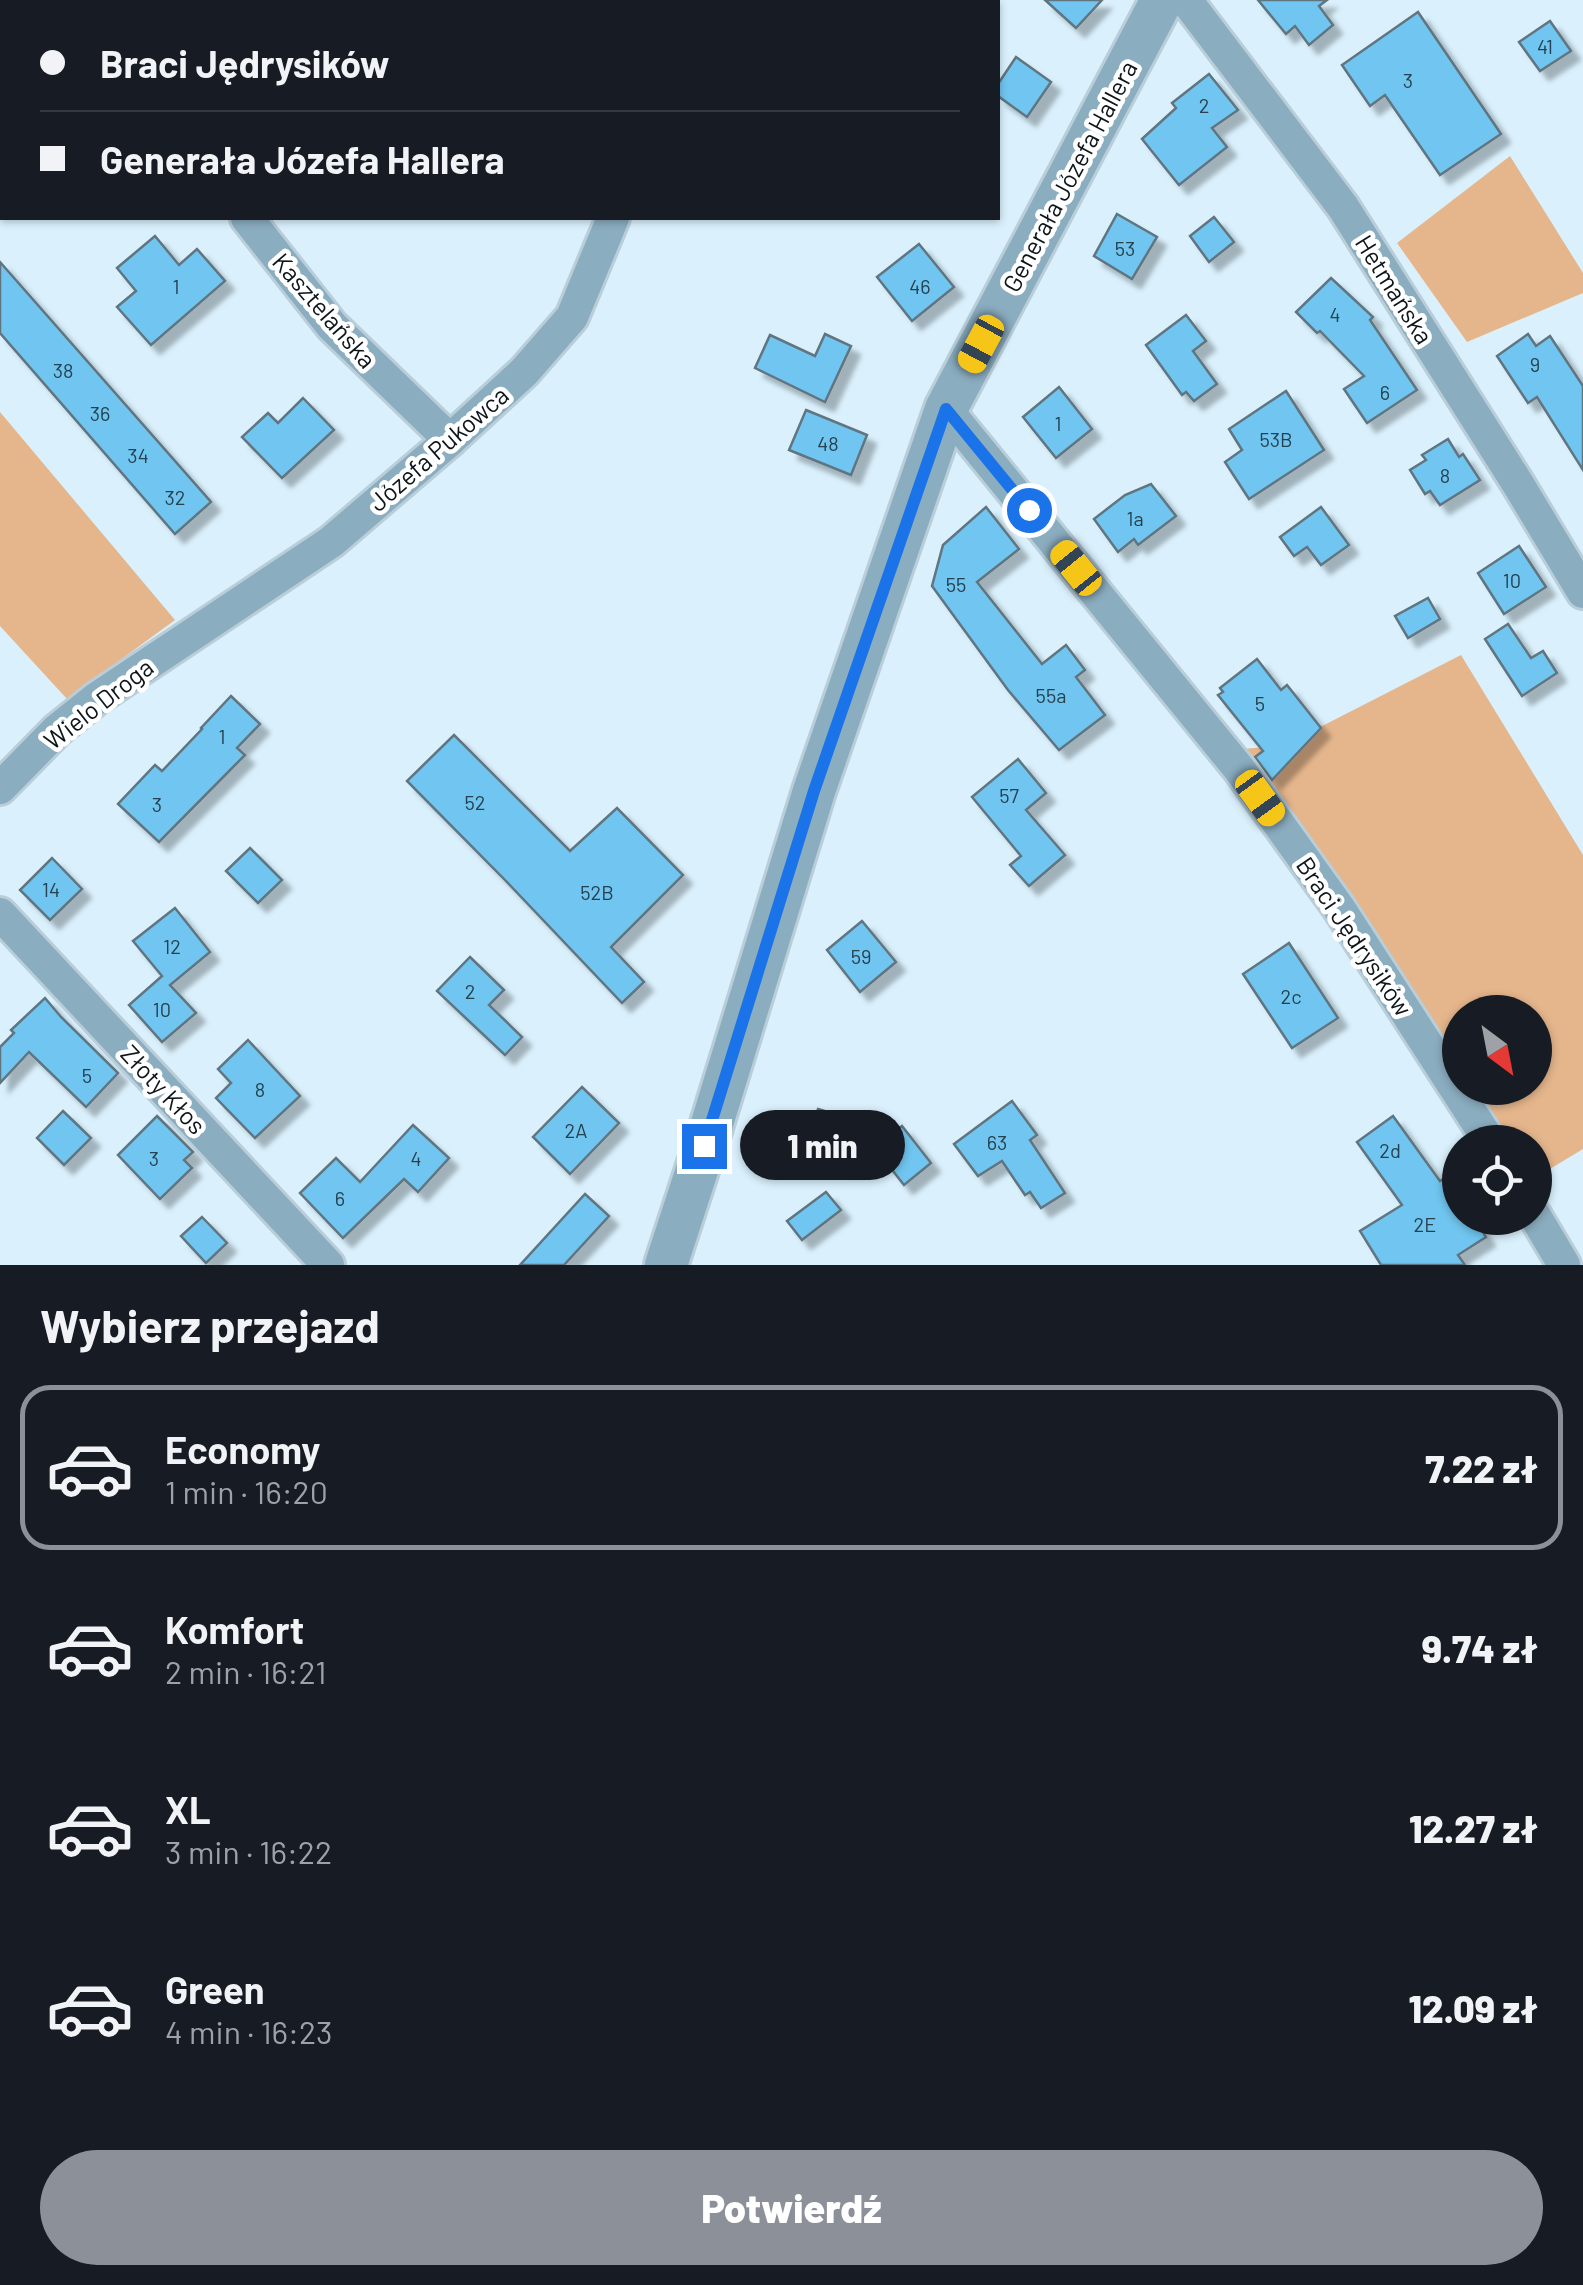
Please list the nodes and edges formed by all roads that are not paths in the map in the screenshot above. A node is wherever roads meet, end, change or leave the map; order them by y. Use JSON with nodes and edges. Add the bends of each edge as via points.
{"nodes":[{"id":1,"x":1162,"y":0,"type":"edge"},
{"id":2,"x":1186,"y":0,"type":"edge"},
{"id":3,"x":249,"y":220,"type":"edge"},
{"id":4,"x":612,"y":220,"type":"edge"},
{"id":5,"x":946,"y":409,"type":"junction"},
{"id":6,"x":450,"y":440,"type":"junction"},
{"id":7,"x":1583,"y":592,"type":"edge"},
{"id":8,"x":203,"y":626,"type":"joint"},
{"id":9,"x":0,"y":788,"type":"edge"},
{"id":10,"x":0,"y":914,"type":"edge"},
{"id":11,"x":1479,"y":1125,"type":"edge"},
{"id":12,"x":1546,"y":1235,"type":"edge"},
{"id":13,"x":328,"y":1265,"type":"edge"},
{"id":14,"x":666,"y":1265,"type":"edge"},
{"id":15,"x":1564,"y":1265,"type":"edge"}],
"edges":[{"from":1,"to":5,"type":"street","name":"Generała Józefa Hallera"},
{"from":2,"to":7,"type":"street","name":"Hetmańska","via":[[1343,207]]},
{"from":3,"to":6,"type":"street","name":"Kasztelańska","via":[[332,326]]},
{"from":4,"to":6,"type":"street","name":"Józefa Pukowca","via":[[572,317]]},
{"from":5,"to":11,"type":"street","name":"Braci Jędrysików","via":[[1240,770]]},
{"from":5,"to":14,"type":"street","name":"Generała Józefa Hallera","via":[[814,791]]},
{"from":6,"to":8,"type":"street","name":"Józefa Pukowca","via":[[331,542]]},
{"from":8,"to":9,"type":"street","name":"Wielo Droga","via":[[97,698]]},
{"from":10,"to":13,"type":"street","name":"Złoty Kłos"},
{"from":12,"to":15,"type":"street"}]}
